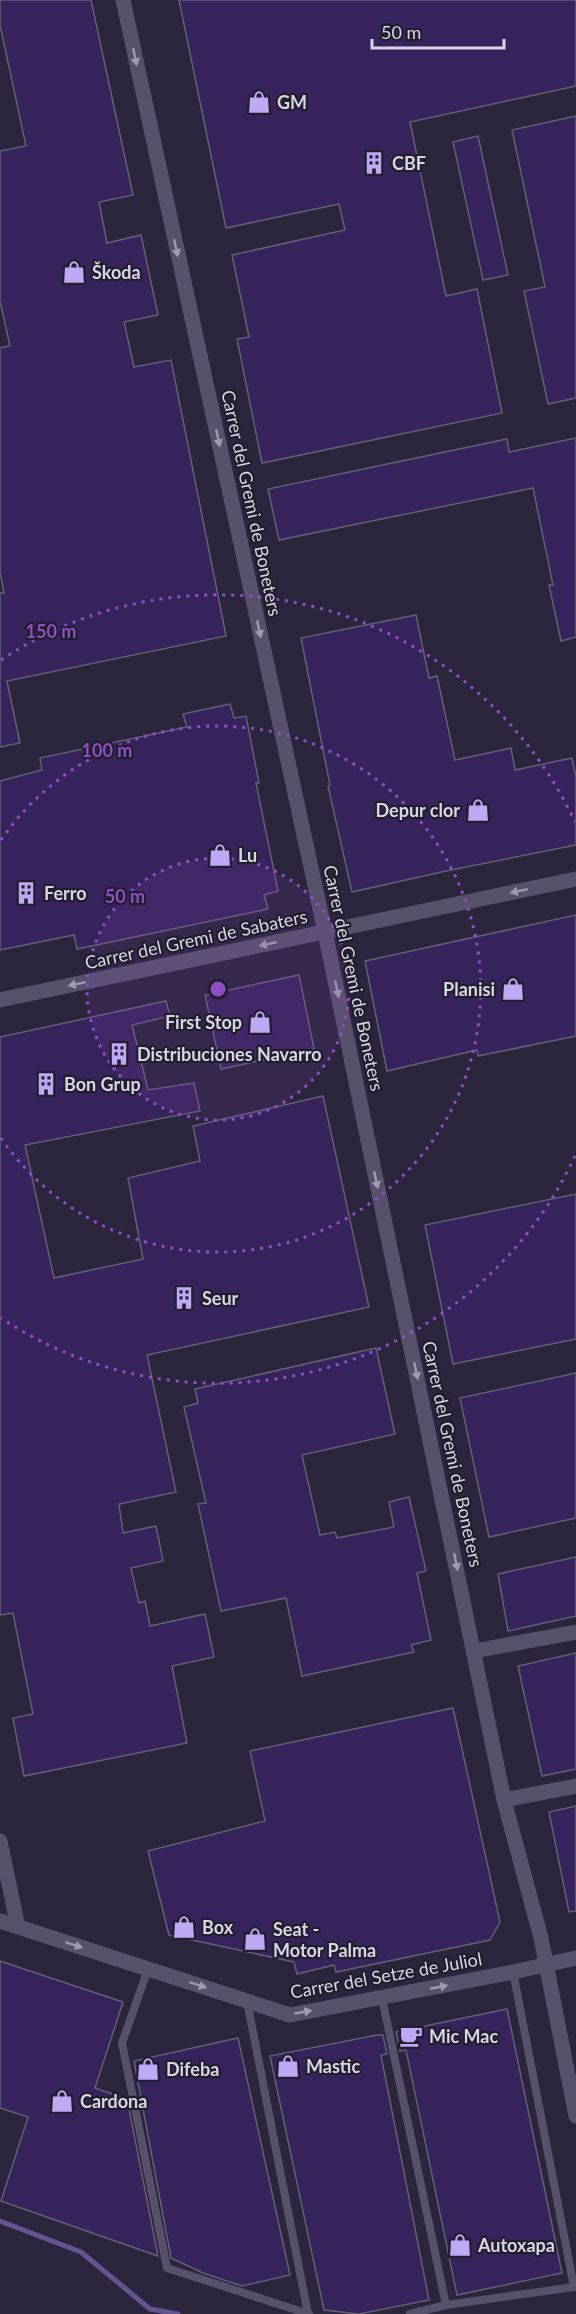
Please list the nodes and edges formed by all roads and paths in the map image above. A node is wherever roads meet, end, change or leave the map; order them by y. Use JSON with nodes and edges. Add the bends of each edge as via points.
{"nodes":[{"id":1,"x":123,"y":0,"type":"edge"},
{"id":2,"x":576,"y":879,"type":"edge"},
{"id":3,"x":325,"y":932,"type":"junction"},
{"id":4,"x":0,"y":1000,"type":"edge"},
{"id":5,"x":576,"y":1632,"type":"edge"},
{"id":6,"x":474,"y":1651,"type":"junction"},
{"id":7,"x":576,"y":1785,"type":"edge"},
{"id":8,"x":504,"y":1800,"type":"junction"},
{"id":9,"x":0,"y":1841,"type":"edge"},
{"id":10,"x":0,"y":1921,"type":"edge"},
{"id":11,"x":18,"y":1927,"type":"junction"},
{"id":12,"x":576,"y":1958,"type":"edge"},
{"id":13,"x":546,"y":1964,"type":"junction"},
{"id":14,"x":148,"y":1969,"type":"junction"},
{"id":15,"x":513,"y":1972,"type":"junction"},
{"id":16,"x":382,"y":1998,"type":"junction"},
{"id":17,"x":247,"y":2001,"type":"junction"},
{"id":18,"x":576,"y":2116,"type":"edge"},
{"id":19,"x":575,"y":2287,"type":"edge"},
{"id":20,"x":446,"y":2305,"type":"junction"},
{"id":21,"x":308,"y":2314,"type":"edge"},
{"id":22,"x":410,"y":2314,"type":"edge"}],
"edges":[{"from":1,"to":3,"type":"street","name":"Carrer del Gremi de Boneters","one_way":true},
{"from":2,"to":3,"type":"street","name":"Carrer del Gremi de Sabaters","one_way":true},
{"from":3,"to":4,"type":"street","name":"Carrer del Gremi de Sabaters","one_way":true},
{"from":3,"to":6,"type":"street","name":"Carrer del Gremi de Boneters","one_way":true},
{"from":5,"to":6,"type":"street"},
{"from":6,"to":8,"type":"street","name":"Carrer del Gremi de Boneters"},
{"from":7,"to":8,"type":"street"},
{"from":8,"to":13,"type":"street","name":"Carrer del Gremi de Boneters"},
{"from":9,"to":11,"type":"street"},
{"from":10,"to":11,"type":"street","name":"Carrer del Setze de Juliol"},
{"from":11,"to":14,"type":"street","name":"Carrer del Setze de Juliol","one_way":true},
{"from":12,"to":13,"type":"street","name":"Carrer del Setze de Juliol"},
{"from":13,"to":15,"type":"street","name":"Carrer del Setze de Juliol"},
{"from":13,"to":18,"type":"street","name":"Carrer del Gremi de Boneters"},
{"from":14,"to":17,"type":"street","name":"Carrer del Setze de Juliol","one_way":true},
{"from":14,"to":21,"type":"lane","via":[[122,2043],[167,2268]]},
{"from":16,"to":15,"type":"street","name":"Carrer del Setze de Juliol","one_way":true},
{"from":15,"to":19,"type":"lane"},
{"from":17,"to":16,"type":"street","name":"Carrer del Setze de Juliol","one_way":true,"via":[[290,2015]]},
{"from":16,"to":20,"type":"lane"},
{"from":17,"to":21,"type":"lane"},
{"from":19,"to":20,"type":"lane"},
{"from":20,"to":22,"type":"lane"}]}
